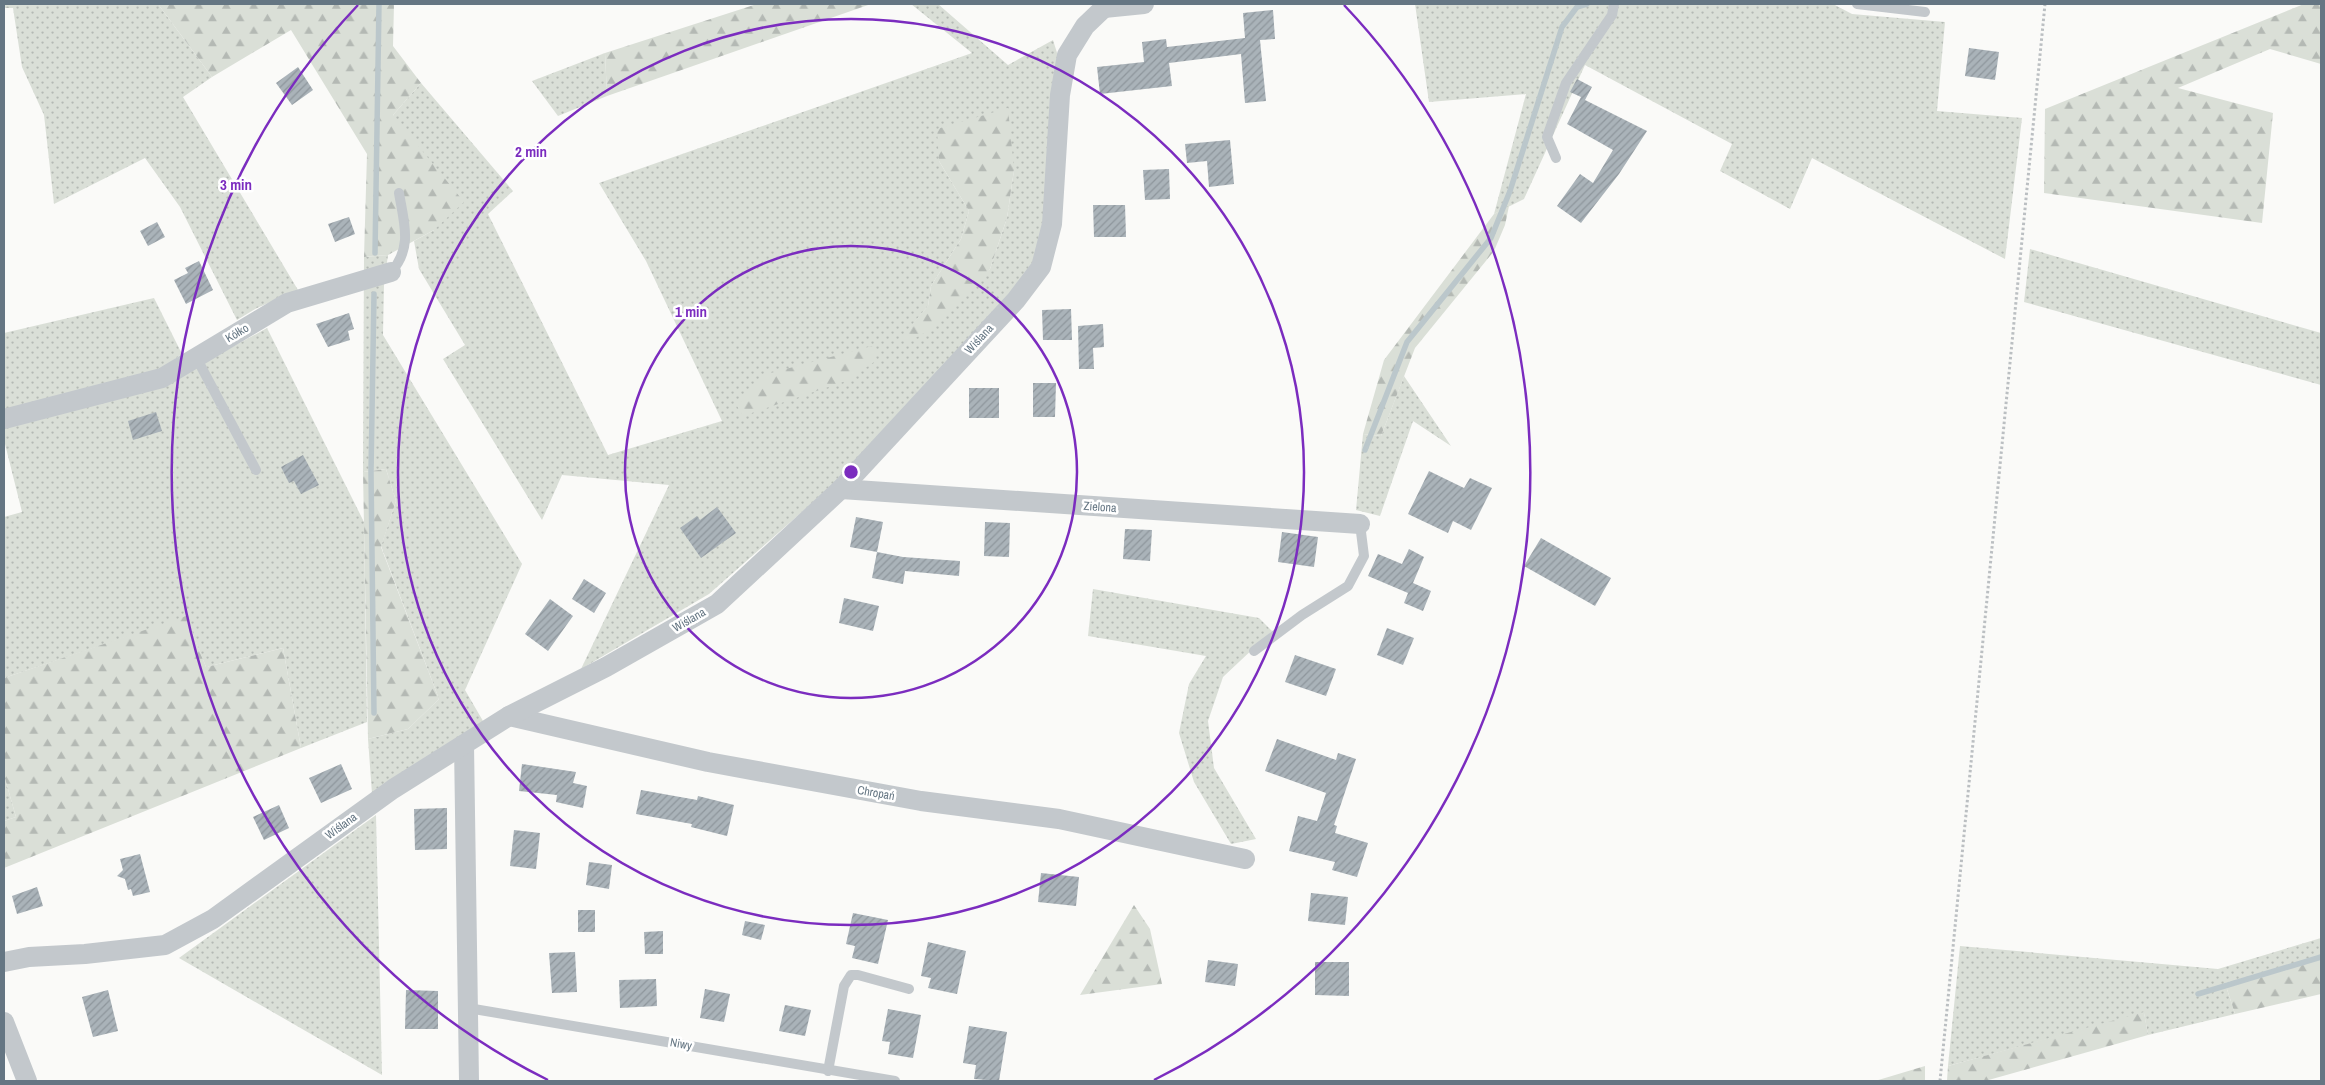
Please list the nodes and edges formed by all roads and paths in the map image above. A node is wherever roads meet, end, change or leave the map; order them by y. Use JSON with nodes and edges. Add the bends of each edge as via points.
{"nodes":[{"id":1,"x":1144,"y":4,"type":"edge"},
{"id":2,"x":1614,"y":4,"type":"edge"},
{"id":3,"x":1858,"y":4,"type":"edge"},
{"id":4,"x":2046,"y":4,"type":"edge"},
{"id":5,"x":1106,"y":6,"type":"edge"},
{"id":6,"x":1925,"y":12,"type":"dead end"},
{"id":7,"x":1556,"y":158,"type":"dead end"},
{"id":8,"x":399,"y":193,"type":"dead end"},
{"id":9,"x":391,"y":272,"type":"joint"},
{"id":10,"x":196,"y":357,"type":"junction"},
{"id":11,"x":4,"y":419,"type":"edge"},
{"id":12,"x":256,"y":470,"type":"dead end"},
{"id":13,"x":841,"y":490,"type":"junction"},
{"id":14,"x":1360,"y":524,"type":"joint"},
{"id":15,"x":1254,"y":650,"type":"dead end"},
{"id":16,"x":509,"y":716,"type":"junction"},
{"id":17,"x":464,"y":745,"type":"junction"},
{"id":18,"x":1245,"y":859,"type":"dead end"},
{"id":19,"x":4,"y":962,"type":"edge"},
{"id":20,"x":909,"y":988,"type":"dead end"},
{"id":21,"x":468,"y":1008,"type":"junction"},
{"id":22,"x":4,"y":1022,"type":"edge"},
{"id":23,"x":828,"y":1071,"type":"junction"},
{"id":24,"x":28,"y":1081,"type":"edge"},
{"id":25,"x":469,"y":1081,"type":"edge"},
{"id":26,"x":895,"y":1081,"type":"edge"},
{"id":27,"x":1940,"y":1081,"type":"edge"}],
"edges":[{"from":1,"to":5,"type":"street"},
{"from":2,"to":7,"type":"lane","via":[[1612,15],[1566,83],[1547,137]]},
{"from":3,"to":6,"type":"lane"},
{"from":4,"to":27,"type":"path"},
{"from":5,"to":13,"type":"street","name":"Wiślana","via":[[1085,26],[1067,55],[1060,95],[1052,224],[1041,267],[1016,300]]},
{"from":8,"to":9,"type":"lane","name":"Kółko","via":[[405,250],[401,261]]},
{"from":9,"to":10,"type":"street","name":"Kółko","via":[[287,303]]},
{"from":10,"to":11,"type":"street","name":"Kółko","via":[[162,378]]},
{"from":10,"to":12,"type":"lane"},
{"from":13,"to":14,"type":"street","name":"Zielona"},
{"from":13,"to":16,"type":"street","name":"Wiślana","via":[[717,604],[606,667]]},
{"from":14,"to":15,"type":"lane","via":[[1364,556],[1348,586]]},
{"from":16,"to":17,"type":"street","name":"Wiślana"},
{"from":16,"to":18,"type":"street","name":"Chropań","via":[[708,762],[921,801],[1059,819]]},
{"from":17,"to":19,"type":"street","name":"Wiślana","via":[[393,789],[213,919],[165,945]]},
{"from":17,"to":21,"type":"street"},
{"from":20,"to":23,"type":"lane","via":[[851,975],[844,986]]},
{"from":21,"to":23,"type":"lane","name":"Niwy"},
{"from":21,"to":25,"type":"street"},
{"from":22,"to":24,"type":"street"},
{"from":23,"to":26,"type":"lane","name":"Niwy"}]}
